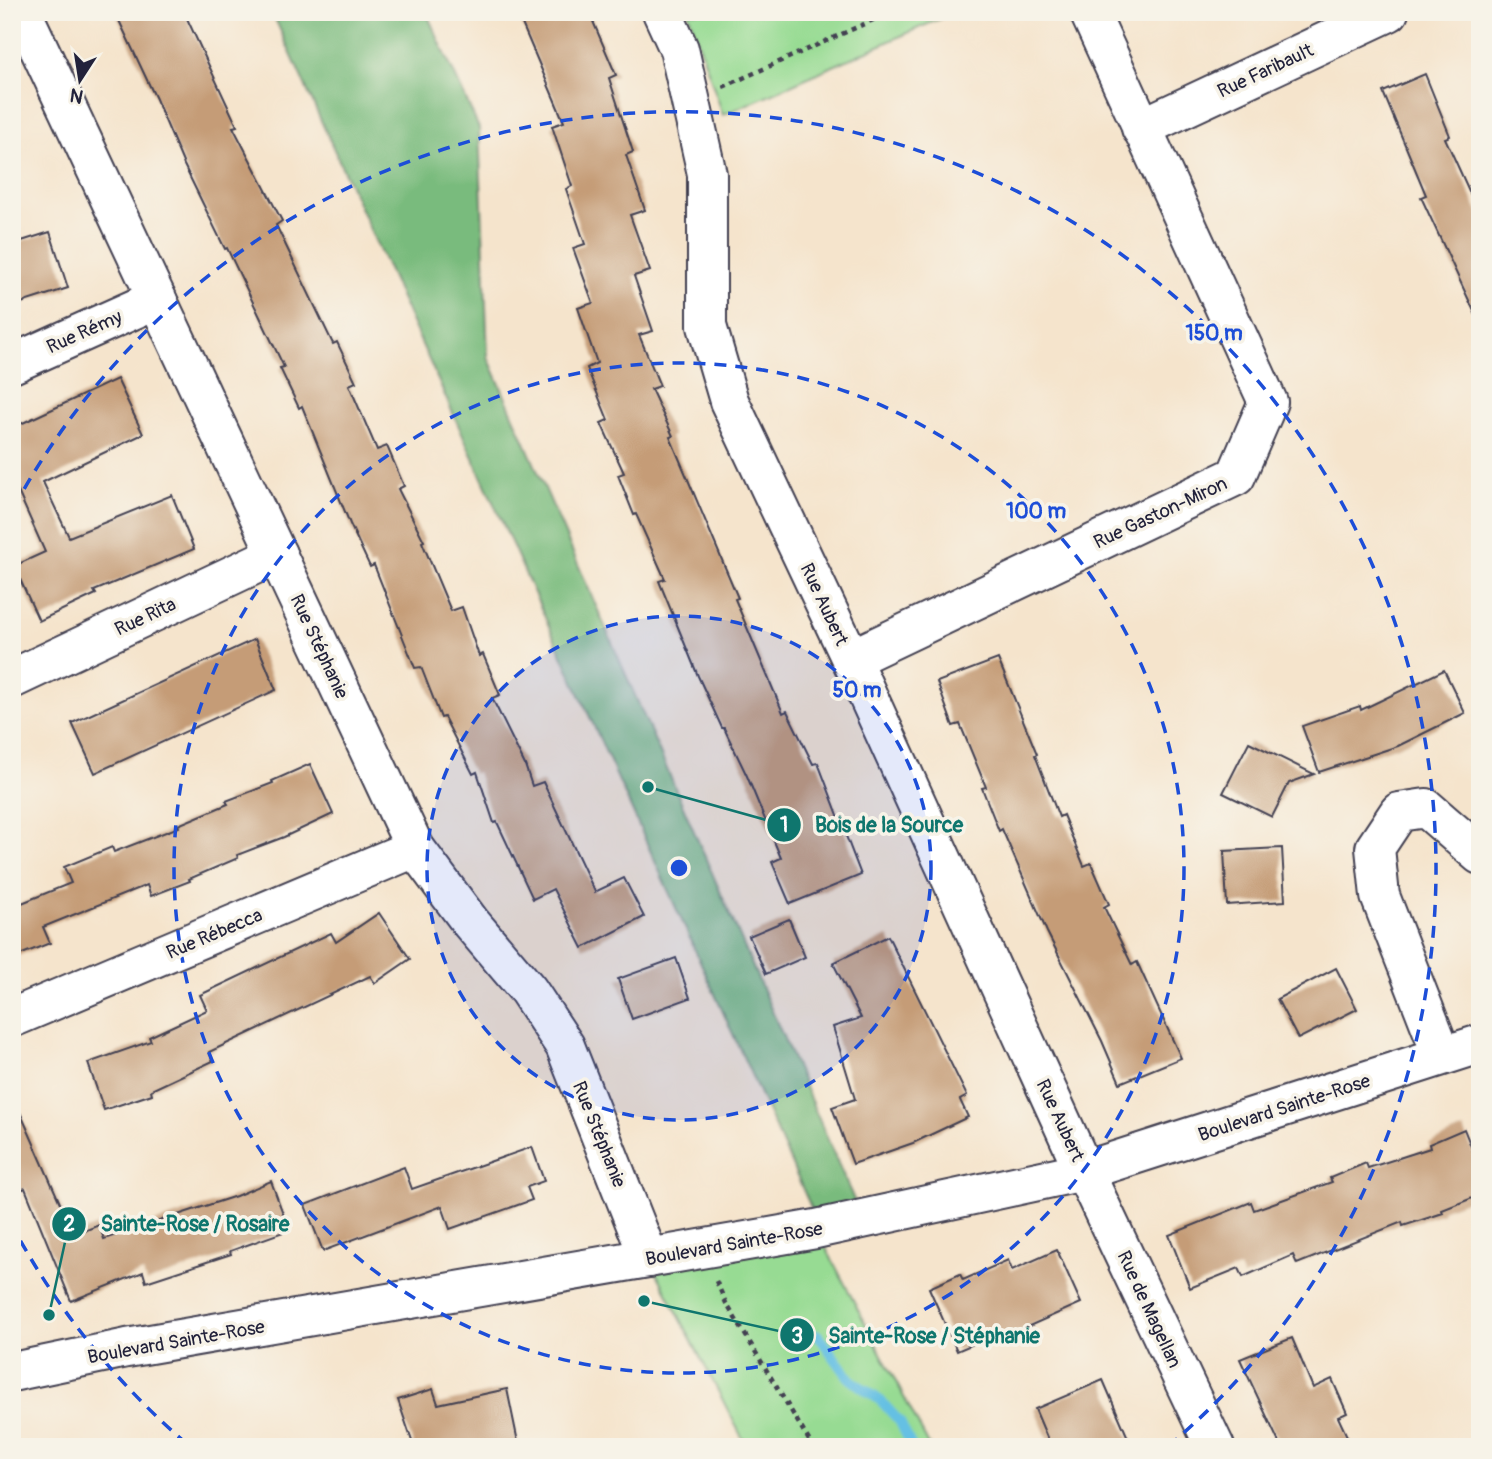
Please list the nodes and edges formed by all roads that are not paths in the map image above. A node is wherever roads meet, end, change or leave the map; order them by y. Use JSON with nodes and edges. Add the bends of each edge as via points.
{"nodes":[{"id":1,"x":22,"y":12,"type":"edge"},
{"id":2,"x":662,"y":12,"type":"edge"},
{"id":3,"x":1089,"y":12,"type":"edge"},
{"id":4,"x":1389,"y":12,"type":"edge"},
{"id":5,"x":1141,"y":128,"type":"junction"},
{"id":6,"x":157,"y":299,"type":"junction"},
{"id":7,"x":12,"y":364,"type":"edge"},
{"id":8,"x":277,"y":554,"type":"junction"},
{"id":9,"x":851,"y":659,"type":"junction"},
{"id":10,"x":12,"y":679,"type":"edge"},
{"id":11,"x":415,"y":848,"type":"junction"},
{"id":12,"x":1480,"y":855,"type":"edge"},
{"id":13,"x":12,"y":1018,"type":"edge"},
{"id":14,"x":1480,"y":1044,"type":"edge"},
{"id":15,"x":1442,"y":1055,"type":"junction"},
{"id":16,"x":1084,"y":1171,"type":"junction"},
{"id":17,"x":649,"y":1258,"type":"junction"},
{"id":18,"x":13,"y":1372,"type":"edge"},
{"id":19,"x":1214,"y":1447,"type":"edge"}],
"edges":[{"from":1,"to":6,"type":"street","name":"Rue Stéphanie"},
{"from":2,"to":9,"type":"street","name":"Rue Aubert","via":[[679,49],[706,174],[707,326],[729,401]]},
{"from":3,"to":5,"type":"street","name":"Rue Gaston-Miron"},
{"from":4,"to":5,"type":"street","name":"Rue Faribault"},
{"from":5,"to":9,"type":"street","name":"Rue Gaston-Miron","via":[[1268,402],[1236,476]]},
{"from":6,"to":7,"type":"street","name":"Rue Rémy"},
{"from":6,"to":8,"type":"street","name":"Rue Stéphanie"},
{"from":8,"to":10,"type":"street","name":"Rue Rita"},
{"from":8,"to":11,"type":"street","name":"Rue Stéphanie"},
{"from":9,"to":16,"type":"street","name":"Rue Aubert"},
{"from":11,"to":13,"type":"street","name":"Rue Rébecca"},
{"from":11,"to":17,"type":"street","name":"Rue Stéphanie","via":[[528,990],[565,1045]]},
{"from":12,"to":15,"type":"street","via":[[1426,808],[1399,812],[1375,848],[1380,896]]},
{"from":14,"to":15,"type":"street","name":"Boulevard Sainte-Rose"},
{"from":15,"to":16,"type":"street","name":"Boulevard Sainte-Rose"},
{"from":16,"to":17,"type":"street","name":"Boulevard Sainte-Rose","via":[[816,1229]]},
{"from":16,"to":19,"type":"street","name":"Rue de Magellan"},
{"from":17,"to":18,"type":"street","name":"Boulevard Sainte-Rose","via":[[127,1348]]}]}
